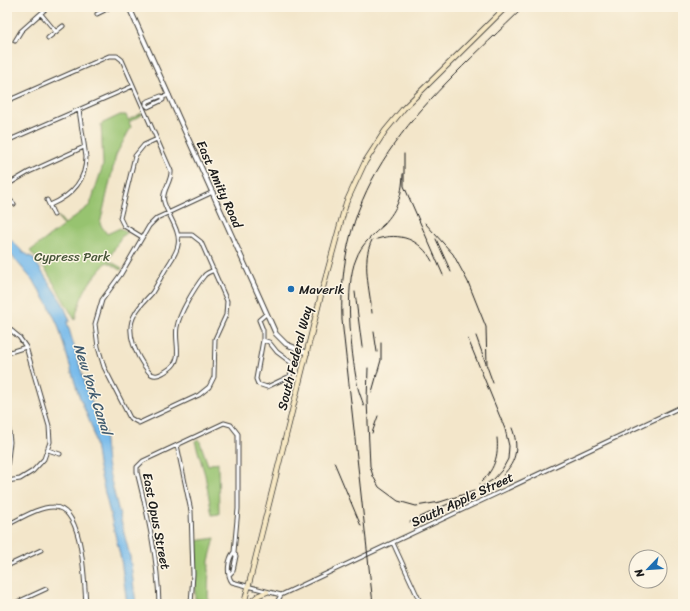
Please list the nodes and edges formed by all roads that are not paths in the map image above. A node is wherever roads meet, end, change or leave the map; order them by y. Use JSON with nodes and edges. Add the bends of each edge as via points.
{"nodes":[{"id":1,"x":48,"y":7,"type":"edge"},
{"id":2,"x":100,"y":7,"type":"edge"},
{"id":3,"x":129,"y":7,"type":"edge"},
{"id":4,"x":506,"y":7,"type":"edge"},
{"id":5,"x":107,"y":9,"type":"dead end"},
{"id":6,"x":102,"y":11,"type":"junction"},
{"id":7,"x":41,"y":14,"type":"junction"},
{"id":8,"x":96,"y":14,"type":"dead end"},
{"id":9,"x":63,"y":26,"type":"dead end"},
{"id":10,"x":56,"y":32,"type":"junction"},
{"id":11,"x":48,"y":38,"type":"dead end"},
{"id":12,"x":15,"y":41,"type":"dead end"},
{"id":13,"x":133,"y":86,"type":"junction"},
{"id":14,"x":169,"y":95,"type":"junction"},
{"id":15,"x":7,"y":101,"type":"edge"},
{"id":16,"x":144,"y":106,"type":"junction"},
{"id":17,"x":79,"y":110,"type":"junction"},
{"id":18,"x":157,"y":139,"type":"junction"},
{"id":19,"x":7,"y":141,"type":"edge"},
{"id":20,"x":84,"y":147,"type":"junction"},
{"id":21,"x":7,"y":185,"type":"edge"},
{"id":22,"x":213,"y":192,"type":"junction"},
{"id":23,"x":7,"y":197,"type":"edge"},
{"id":24,"x":47,"y":200,"type":"dead end"},
{"id":25,"x":14,"y":204,"type":"dead end"},
{"id":26,"x":50,"y":205,"type":"junction"},
{"id":27,"x":168,"y":213,"type":"junction"},
{"id":28,"x":54,"y":215,"type":"dead end"},
{"id":29,"x":178,"y":235,"type":"junction"},
{"id":30,"x":142,"y":237,"type":"junction"},
{"id":31,"x":214,"y":270,"type":"junction"},
{"id":32,"x":266,"y":314,"type":"junction"},
{"id":33,"x":7,"y":327,"type":"edge"},
{"id":34,"x":263,"y":340,"type":"junction"},
{"id":35,"x":26,"y":347,"type":"junction"},
{"id":36,"x":7,"y":352,"type":"edge"},
{"id":37,"x":308,"y":353,"type":"junction"},
{"id":38,"x":683,"y":406,"type":"edge"},
{"id":39,"x":7,"y":414,"type":"edge"},
{"id":40,"x":177,"y":445,"type":"junction"},
{"id":41,"x":48,"y":450,"type":"junction"},
{"id":42,"x":60,"y":454,"type":"dead end"},
{"id":43,"x":7,"y":468,"type":"edge"},
{"id":44,"x":7,"y":481,"type":"edge"},
{"id":45,"x":7,"y":526,"type":"edge"},
{"id":46,"x":393,"y":542,"type":"junction"},
{"id":47,"x":41,"y":550,"type":"dead end"},
{"id":48,"x":7,"y":566,"type":"edge"},
{"id":49,"x":248,"y":587,"type":"junction"},
{"id":50,"x":46,"y":588,"type":"dead end"},
{"id":51,"x":268,"y":592,"type":"junction"},
{"id":52,"x":281,"y":595,"type":"junction"},
{"id":53,"x":13,"y":604,"type":"edge"},
{"id":54,"x":86,"y":604,"type":"edge"},
{"id":55,"x":159,"y":604,"type":"edge"},
{"id":56,"x":192,"y":604,"type":"edge"},
{"id":57,"x":244,"y":604,"type":"edge"},
{"id":58,"x":248,"y":604,"type":"edge"},
{"id":59,"x":276,"y":604,"type":"edge"},
{"id":60,"x":421,"y":604,"type":"edge"}],
"edges":[{"from":1,"to":7,"type":"street"},
{"from":2,"to":6,"type":"street"},
{"from":3,"to":14,"type":"street","name":"East Amity Road"},
{"from":4,"to":37,"type":"main road","name":"South Federal Way","via":[[404,108],[368,156],[346,203]]},
{"from":5,"to":6,"type":"street"},
{"from":6,"to":8,"type":"street"},
{"from":7,"to":10,"type":"street"},
{"from":7,"to":12,"type":"street","via":[[21,31]]},
{"from":9,"to":10,"type":"street"},
{"from":10,"to":11,"type":"street"},
{"from":13,"to":15,"type":"street","via":[[122,60],[117,56],[109,56]]},
{"from":13,"to":16,"type":"street"},
{"from":13,"to":17,"type":"street"},
{"from":14,"to":16,"type":"street","via":[[146,102]]},
{"from":14,"to":22,"type":"street","name":"East Amity Road"},
{"from":16,"to":18,"type":"street"},
{"from":17,"to":19,"type":"street"},
{"from":17,"to":20,"type":"street"},
{"from":18,"to":27,"type":"street","via":[[171,171],[164,196]]},
{"from":18,"to":30,"type":"street","via":[[144,145],[135,156],[120,218],[124,226]]},
{"from":20,"to":21,"type":"street"},
{"from":20,"to":26,"type":"street","via":[[86,161],[77,187],[65,198]]},
{"from":22,"to":27,"type":"street"},
{"from":22,"to":32,"type":"street","name":"East Amity Road"},
{"from":23,"to":25,"type":"street"},
{"from":24,"to":26,"type":"street"},
{"from":26,"to":28,"type":"street"},
{"from":27,"to":29,"type":"street"},
{"from":27,"to":30,"type":"street","via":[[157,218]]},
{"from":29,"to":31,"type":"street","via":[[186,234],[202,242]]},
{"from":29,"to":31,"type":"street","via":[[176,250],[132,323],[136,351],[148,371],[157,376],[176,362],[178,322],[202,279]]},
{"from":30,"to":31,"type":"street","via":[[121,274],[102,300],[95,324],[104,367],[134,422],[142,422],[199,395],[212,383],[216,372],[216,339],[227,306]]},
{"from":32,"to":34,"type":"street","via":[[259,320]]},
{"from":32,"to":37,"type":"street","name":"East Amity Road","via":[[280,339],[292,348]]},
{"from":33,"to":35,"type":"street"},
{"from":34,"to":34,"type":"street","via":[[269,342],[293,364],[290,376],[267,387],[258,384],[256,379]]},
{"from":35,"to":36,"type":"street"},
{"from":35,"to":41,"type":"street","via":[[49,426]]},
{"from":37,"to":49,"type":"main road","name":"South Federal Way"},
{"from":38,"to":46,"type":"street","name":"South Apple Street"},
{"from":39,"to":43,"type":"street","via":[[10,442]]},
{"from":40,"to":49,"type":"street","via":[[221,424],[231,425],[238,434],[238,509],[234,552],[236,556],[230,574],[232,582]]},
{"from":40,"to":55,"type":"street","name":"East Opus Street","via":[[142,461],[137,467],[158,571]]},
{"from":40,"to":56,"type":"street","via":[[191,512]]},
{"from":41,"to":42,"type":"street"},
{"from":41,"to":44,"type":"street","via":[[33,471],[20,479]]},
{"from":45,"to":54,"type":"street","via":[[45,508],[57,507],[70,515],[78,540]]},
{"from":46,"to":52,"type":"street","name":"South Apple Street"},
{"from":46,"to":60,"type":"street"},
{"from":47,"to":48,"type":"street"},
{"from":49,"to":51,"type":"street"},
{"from":49,"to":57,"type":"main road","name":"South Federal Way"},
{"from":50,"to":53,"type":"street"},
{"from":51,"to":52,"type":"street"},
{"from":51,"to":58,"type":"main road","via":[[259,595]]},
{"from":52,"to":59,"type":"street"}]}
